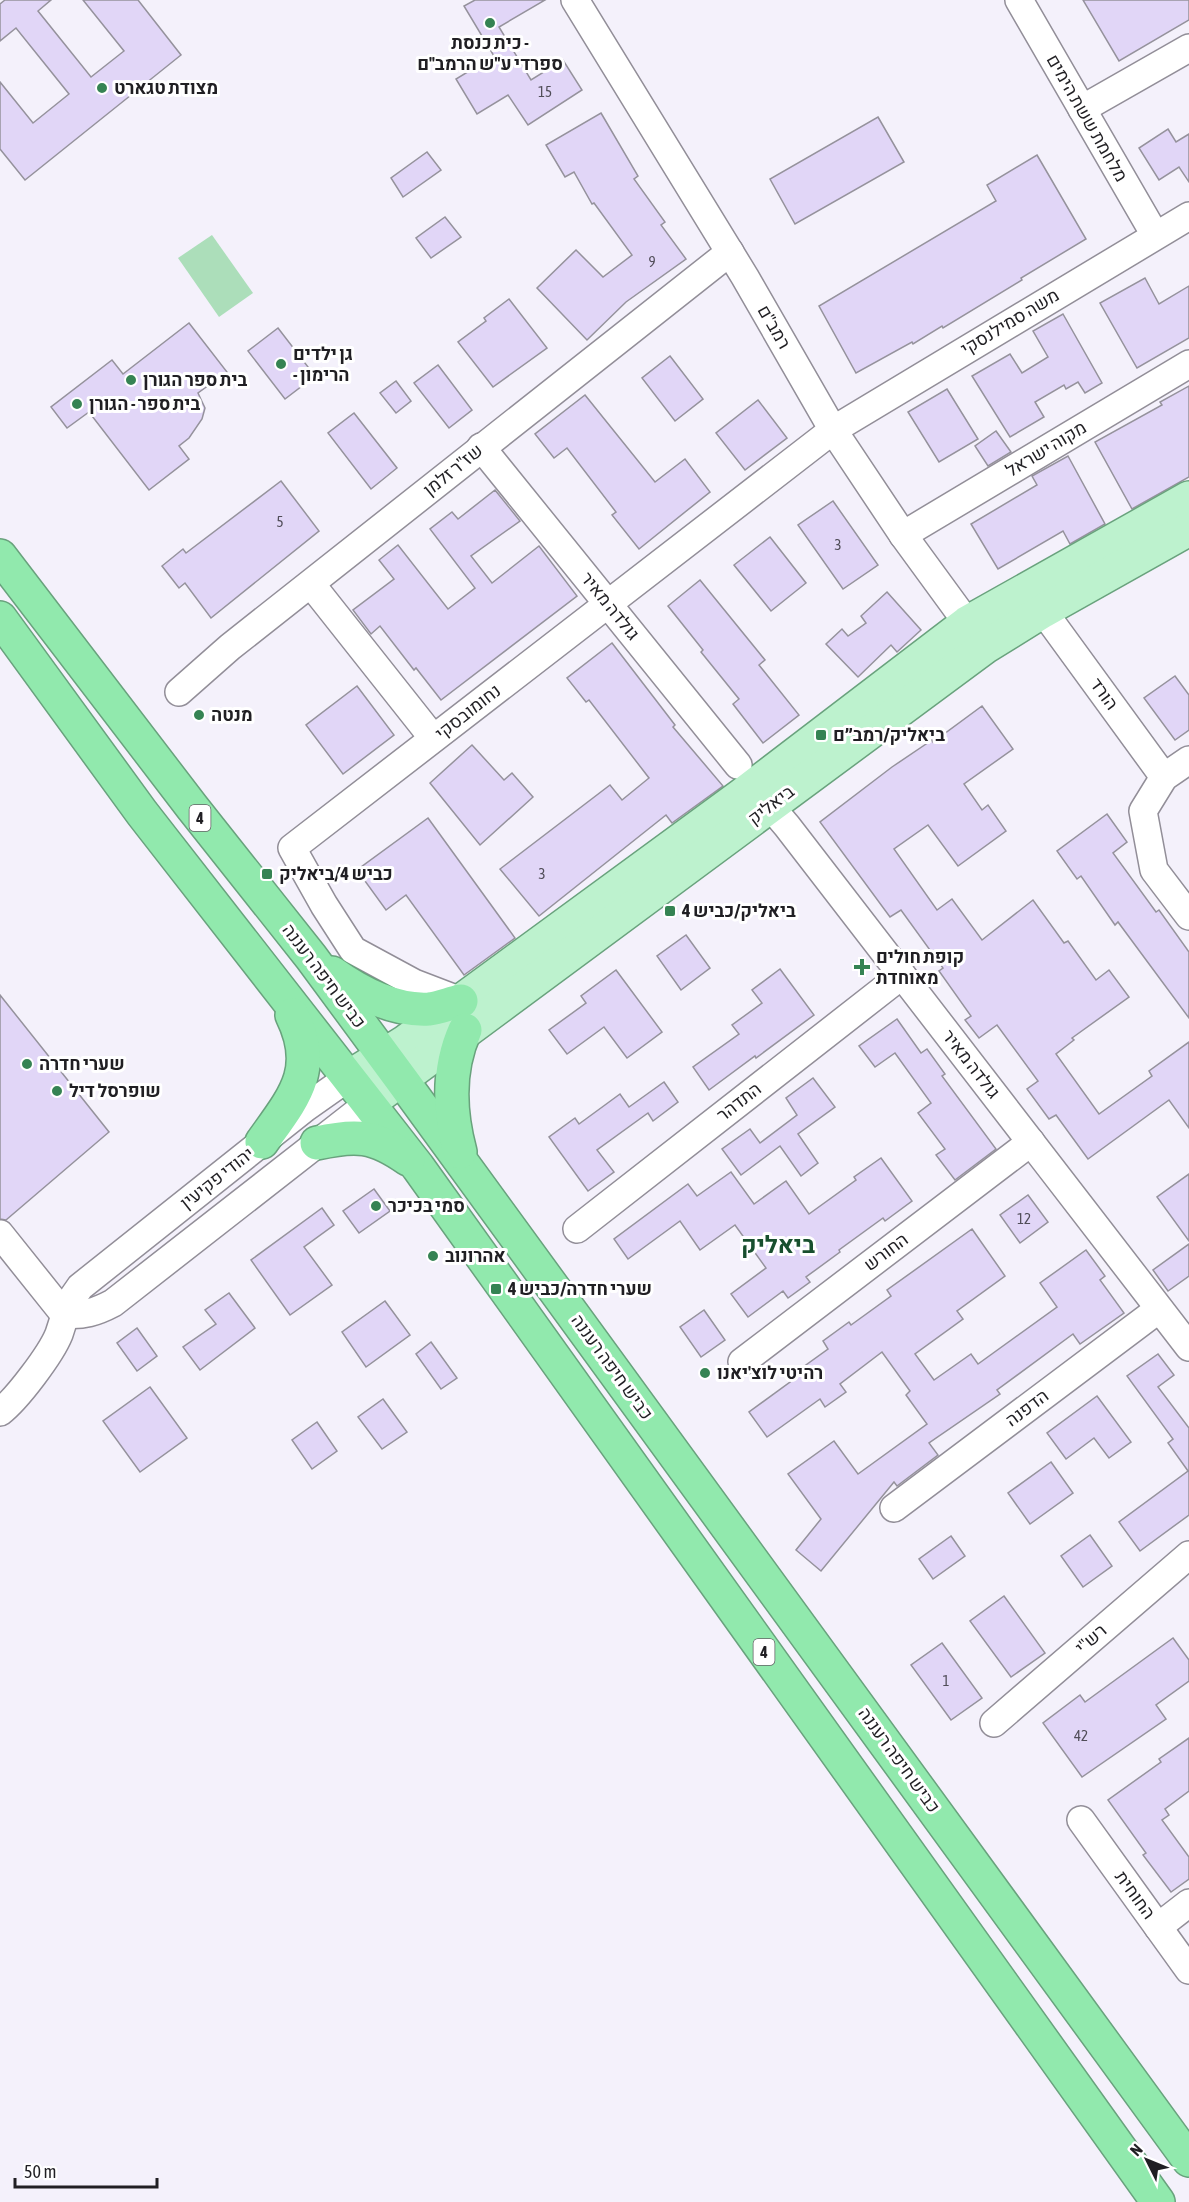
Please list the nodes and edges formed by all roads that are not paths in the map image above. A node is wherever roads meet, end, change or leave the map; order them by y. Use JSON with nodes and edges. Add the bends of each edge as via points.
{"nodes":[{"id":1,"x":574,"y":0,"type":"edge"},
{"id":2,"x":1019,"y":0,"type":"edge"},
{"id":3,"x":1189,"y":48,"type":"edge"},
{"id":4,"x":1082,"y":109,"type":"junction"},
{"id":5,"x":1189,"y":216,"type":"edge"},
{"id":6,"x":1155,"y":235,"type":"junction"},
{"id":7,"x":730,"y":252,"type":"junction"},
{"id":8,"x":1189,"y":364,"type":"edge"},
{"id":9,"x":833,"y":430,"type":"junction"},
{"id":10,"x":481,"y":447,"type":"junction"},
{"id":11,"x":1189,"y":498,"type":"edge"},
{"id":12,"x":1189,"y":529,"type":"edge"},
{"id":13,"x":903,"y":535,"type":"junction"},
{"id":14,"x":0,"y":556,"type":"edge"},
{"id":15,"x":311,"y":584,"type":"junction"},
{"id":16,"x":609,"y":603,"type":"junction"},
{"id":17,"x":1043,"y":611,"type":"junction"},
{"id":18,"x":0,"y":618,"type":"edge"},
{"id":19,"x":976,"y":635,"type":"junction"},
{"id":20,"x":179,"y":692,"type":"dead end"},
{"id":21,"x":433,"y":738,"type":"junction"},
{"id":22,"x":1189,"y":759,"type":"edge"},
{"id":23,"x":1164,"y":777,"type":"junction"},
{"id":24,"x":750,"y":789,"type":"junction"},
{"id":25,"x":1189,"y":916,"type":"edge"},
{"id":26,"x":311,"y":957,"type":"junction"},
{"id":27,"x":902,"y":975,"type":"junction"},
{"id":28,"x":277,"y":987,"type":"junction"},
{"id":29,"x":463,"y":1016,"type":"junction"},
{"id":30,"x":393,"y":1067,"type":"junction"},
{"id":31,"x":349,"y":1077,"type":"junction"},
{"id":32,"x":369,"y":1103,"type":"junction"},
{"id":33,"x":262,"y":1142,"type":"junction"},
{"id":34,"x":1031,"y":1142,"type":"junction"},
{"id":35,"x":317,"y":1143,"type":"junction"},
{"id":36,"x":462,"y":1162,"type":"junction"},
{"id":37,"x":418,"y":1167,"type":"junction"},
{"id":38,"x":577,"y":1229,"type":"dead end"},
{"id":39,"x":0,"y":1234,"type":"edge"},
{"id":40,"x":1159,"y":1309,"type":"junction"},
{"id":41,"x":64,"y":1314,"type":"junction"},
{"id":42,"x":1189,"y":1347,"type":"edge"},
{"id":43,"x":742,"y":1362,"type":"dead end"},
{"id":44,"x":0,"y":1412,"type":"edge"},
{"id":45,"x":894,"y":1508,"type":"dead end"},
{"id":46,"x":1189,"y":1555,"type":"edge"},
{"id":47,"x":994,"y":1723,"type":"dead end"},
{"id":48,"x":1081,"y":1820,"type":"dead end"},
{"id":49,"x":1189,"y":1903,"type":"edge"},
{"id":50,"x":1158,"y":1927,"type":"junction"},
{"id":51,"x":1189,"y":1970,"type":"edge"},
{"id":52,"x":1189,"y":2160,"type":"edge"},
{"id":53,"x":1158,"y":2202,"type":"edge"}],
"edges":[{"from":1,"to":7,"type":"street","name":"רמב\"ם"},
{"from":2,"to":4,"type":"street","name":"מלחמת ששת הימים"},
{"from":3,"to":4,"type":"street"},
{"from":4,"to":6,"type":"street","name":"מלחמת ששת הימים"},
{"from":5,"to":6,"type":"street","name":"משה סמילנסקי"},
{"from":6,"to":9,"type":"street","name":"משה סמילנסקי"},
{"from":7,"to":9,"type":"street","name":"רמב\"ם"},
{"from":7,"to":10,"type":"street","name":"שז\"ר זלמן"},
{"from":8,"to":13,"type":"street","name":"מקוה ישראל"},
{"from":9,"to":13,"type":"street","name":"רמב\"ם"},
{"from":9,"to":16,"type":"street","name":"נחומובסקי"},
{"from":10,"to":15,"type":"street","name":"שז\"ר זלמן"},
{"from":10,"to":16,"type":"street","name":"גולדה מאיר"},
{"from":11,"to":19,"type":"main road","name":"ביאליק"},
{"from":12,"to":17,"type":"main road","name":"ביאליק"},
{"from":13,"to":19,"type":"street","name":"רמב\"ם"},
{"from":14,"to":26,"type":"highway","name":"כביש חיפה רעננה","number":"4"},
{"from":15,"to":20,"type":"street","name":"שז\"ר זלמן"},
{"from":15,"to":21,"type":"street"},
{"from":16,"to":21,"type":"street","name":"נחומובסקי"},
{"from":16,"to":24,"type":"street","name":"גולדה מאיר"},
{"from":17,"to":19,"type":"main road","name":"ביאליק"},
{"from":17,"to":23,"type":"street","name":"הורד"},
{"from":18,"to":28,"type":"highway","number":"4","via":[[142,813]]},
{"from":19,"to":24,"type":"main road","name":"ביאליק"},
{"from":21,"to":29,"type":"street","name":"נחומובסקי","via":[[292,848],[353,950],[414,983]]},
{"from":22,"to":23,"type":"street"},
{"from":23,"to":25,"type":"street","via":[[1143,811],[1154,870]]},
{"from":24,"to":27,"type":"street","name":"גולדה מאיר"},
{"from":24,"to":29,"type":"main road","name":"ביאליק"},
{"from":26,"to":29,"type":"highway","via":[[370,997],[400,1007]]},
{"from":26,"to":30,"type":"highway","name":"כביש חיפה רעננה","number":"4"},
{"from":27,"to":34,"type":"street","name":"גולדה מאיר"},
{"from":27,"to":38,"type":"street","name":"התדהר"},
{"from":28,"to":31,"type":"highway","number":"4"},
{"from":28,"to":33,"type":"highway","via":[[300,1034],[304,1069],[296,1090]]},
{"from":29,"to":30,"type":"main road","name":"ביאליק"},
{"from":29,"to":36,"type":"highway","via":[[451,1101]]},
{"from":30,"to":31,"type":"main road","name":"יהודי פקיעין"},
{"from":30,"to":32,"type":"main road","name":"ביאליק"},
{"from":30,"to":36,"type":"highway","name":"כביש חיפה רעננה","number":"4"},
{"from":31,"to":32,"type":"highway","number":"4"},
{"from":31,"to":33,"type":"street","name":"יהודי פקיעין"},
{"from":32,"to":35,"type":"street","name":"יהודי פקיעין"},
{"from":32,"to":37,"type":"highway","number":"4"},
{"from":33,"to":41,"type":"street","name":"יהודי פקיעין","via":[[91,1277],[71,1299]]},
{"from":34,"to":40,"type":"street","name":"גולדה מאיר"},
{"from":34,"to":43,"type":"street","name":"החורש"},
{"from":35,"to":37,"type":"highway","via":[[358,1137],[376,1141]]},
{"from":35,"to":41,"type":"street","name":"יהודי פקיעין","via":[[113,1303],[80,1316]]},
{"from":36,"to":52,"type":"highway","name":"כביש חיפה רעננה","number":"4"},
{"from":37,"to":53,"type":"highway","number":"4"},
{"from":39,"to":41,"type":"street"},
{"from":40,"to":42,"type":"street","name":"גולדה מאיר"},
{"from":40,"to":45,"type":"street","name":"הדפנה"},
{"from":41,"to":44,"type":"street","name":"יהודי פקיעין","via":[[45,1358]]},
{"from":46,"to":47,"type":"street","name":"רש\"י"},
{"from":48,"to":50,"type":"street","name":"החוחית"},
{"from":49,"to":50,"type":"street"},
{"from":50,"to":51,"type":"street","name":"החוחית"}]}
